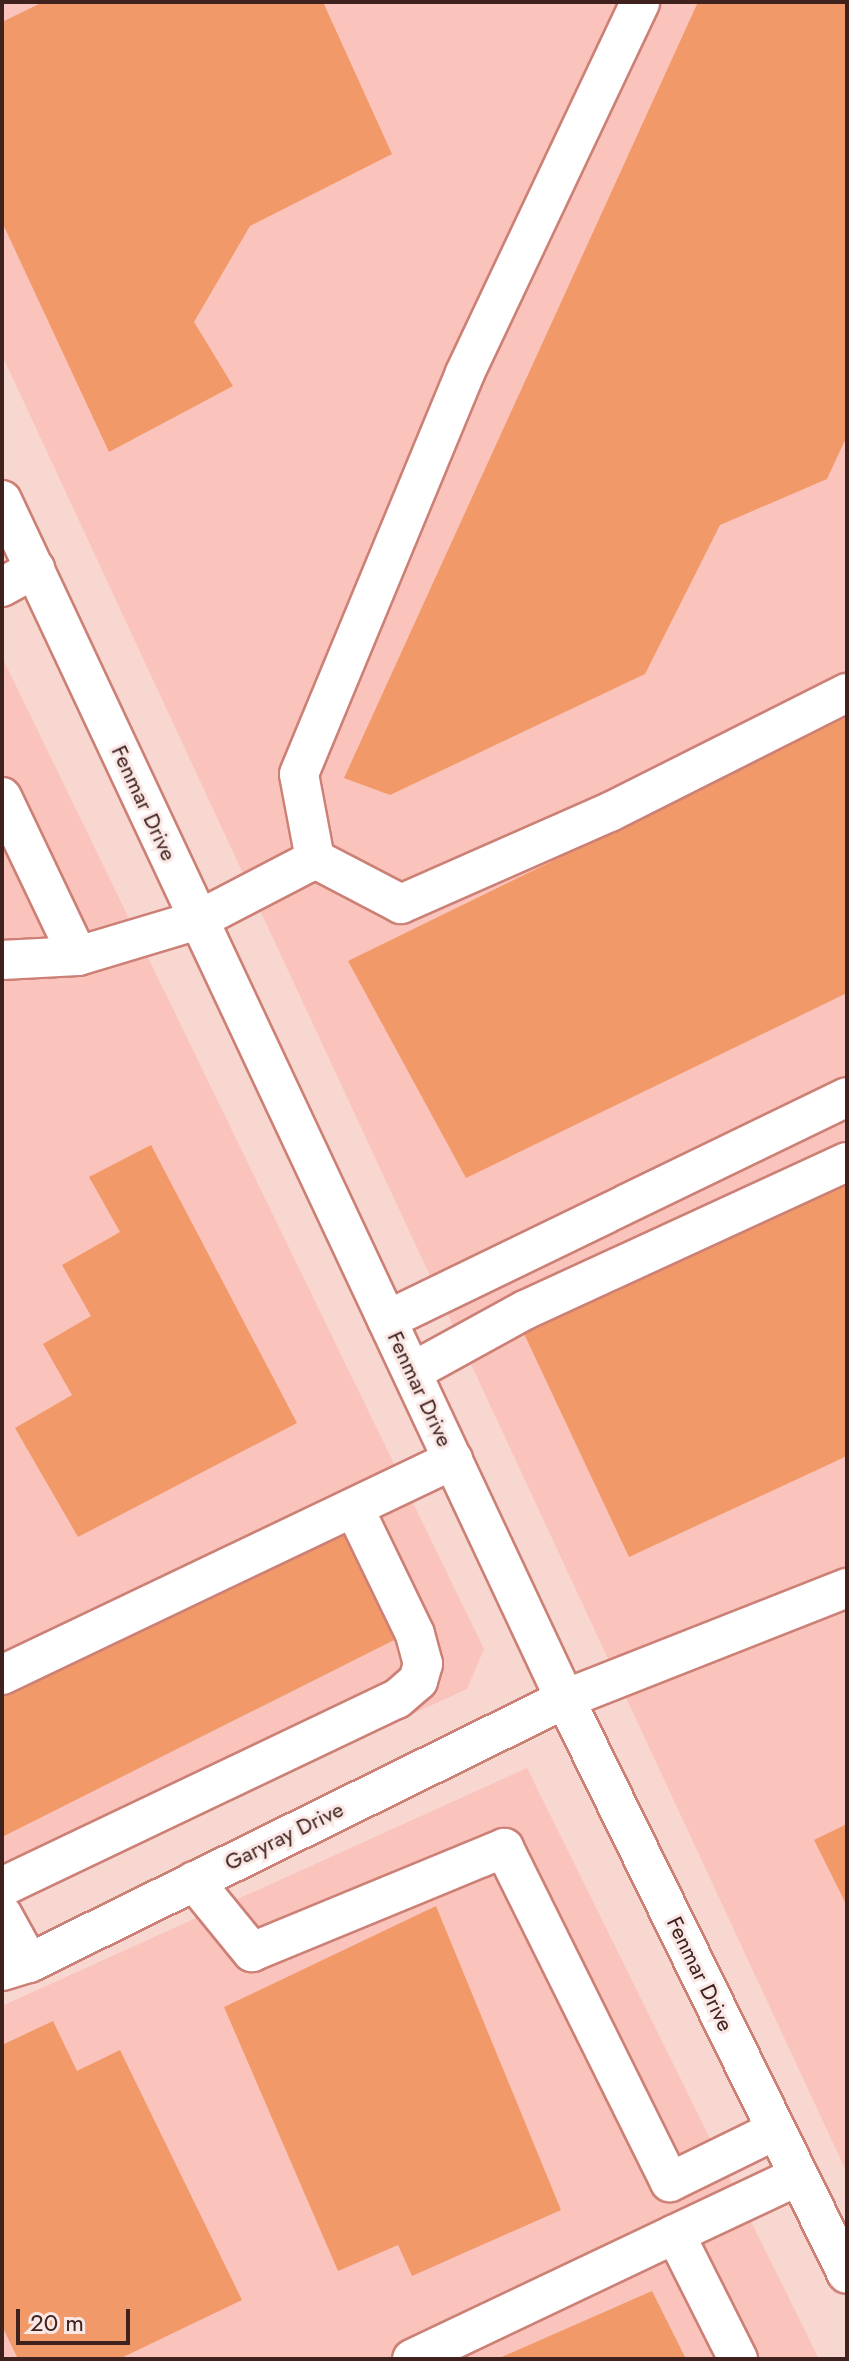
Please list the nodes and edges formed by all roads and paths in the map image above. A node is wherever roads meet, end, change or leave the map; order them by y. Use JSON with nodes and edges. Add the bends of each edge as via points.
{"nodes":[{"id":1,"x":640,"y":2,"type":"edge"},
{"id":2,"x":2,"y":500,"type":"edge"},
{"id":3,"x":35,"y":569,"type":"junction"},
{"id":4,"x":2,"y":587,"type":"edge"},
{"id":5,"x":847,"y":693,"type":"edge"},
{"id":6,"x":2,"y":797,"type":"edge"},
{"id":7,"x":315,"y":859,"type":"junction"},
{"id":8,"x":198,"y":920,"type":"junction"},
{"id":9,"x":78,"y":956,"type":"junction"},
{"id":10,"x":2,"y":960,"type":"edge"},
{"id":11,"x":847,"y":1097,"type":"edge"},
{"id":12,"x":847,"y":1162,"type":"edge"},
{"id":13,"x":387,"y":1320,"type":"junction"},
{"id":14,"x":412,"y":1372,"type":"junction"},
{"id":15,"x":453,"y":1460,"type":"junction"},
{"id":16,"x":354,"y":1508,"type":"junction"},
{"id":17,"x":847,"y":1588,"type":"edge"},
{"id":18,"x":2,"y":1675,"type":"edge"},
{"id":19,"x":565,"y":1699,"type":"junction"},
{"id":20,"x":194,"y":1881,"type":"junction"},
{"id":21,"x":2,"y":1887,"type":"edge"},
{"id":22,"x":2,"y":1914,"type":"edge"},
{"id":23,"x":16,"y":1967,"type":"edge"},
{"id":24,"x":776,"y":2130,"type":"junction"},
{"id":25,"x":798,"y":2176,"type":"junction"},
{"id":26,"x":836,"y":2225,"type":"edge"},
{"id":27,"x":675,"y":2234,"type":"junction"},
{"id":28,"x":847,"y":2274,"type":"edge"},
{"id":29,"x":412,"y":2359,"type":"edge"},
{"id":30,"x":738,"y":2359,"type":"edge"}],
"edges":[{"from":1,"to":7,"type":"street","via":[[465,373],[299,774]]},
{"from":2,"to":3,"type":"street","name":"Fenmar Drive"},
{"from":3,"to":4,"type":"street"},
{"from":3,"to":8,"type":"street","name":"Fenmar Drive"},
{"from":5,"to":7,"type":"street","via":[[610,812],[401,904]]},
{"from":6,"to":9,"type":"street"},
{"from":7,"to":8,"type":"street"},
{"from":8,"to":9,"type":"street"},
{"from":8,"to":13,"type":"street","name":"Fenmar Drive"},
{"from":9,"to":10,"type":"street"},
{"from":11,"to":13,"type":"street"},
{"from":12,"to":14,"type":"street","via":[[525,1310]]},
{"from":13,"to":14,"type":"street","name":"Fenmar Drive"},
{"from":14,"to":15,"type":"street","name":"Fenmar Drive"},
{"from":15,"to":16,"type":"street"},
{"from":15,"to":19,"type":"street","name":"Fenmar Drive"},
{"from":16,"to":18,"type":"street"},
{"from":16,"to":21,"type":"street","via":[[415,1634],[423,1664],[418,1681],[397,1699]]},
{"from":17,"to":19,"type":"street","name":"Garyray Drive"},
{"from":19,"to":20,"type":"street","name":"Garyray Drive"},
{"from":19,"to":24,"type":"street","name":"Fenmar Drive"},
{"from":20,"to":23,"type":"street","name":"Garyray Drive"},
{"from":20,"to":24,"type":"street","via":[[252,1952],[504,1848],[670,2182]]},
{"from":22,"to":23,"type":"street"},
{"from":24,"to":25,"type":"street","name":"Fenmar Drive"},
{"from":25,"to":26,"type":"street","name":"Fenmar Drive"},
{"from":25,"to":27,"type":"street"},
{"from":26,"to":28,"type":"street","name":"Fenmar Drive"},
{"from":27,"to":29,"type":"street"},
{"from":27,"to":30,"type":"street"}]}
